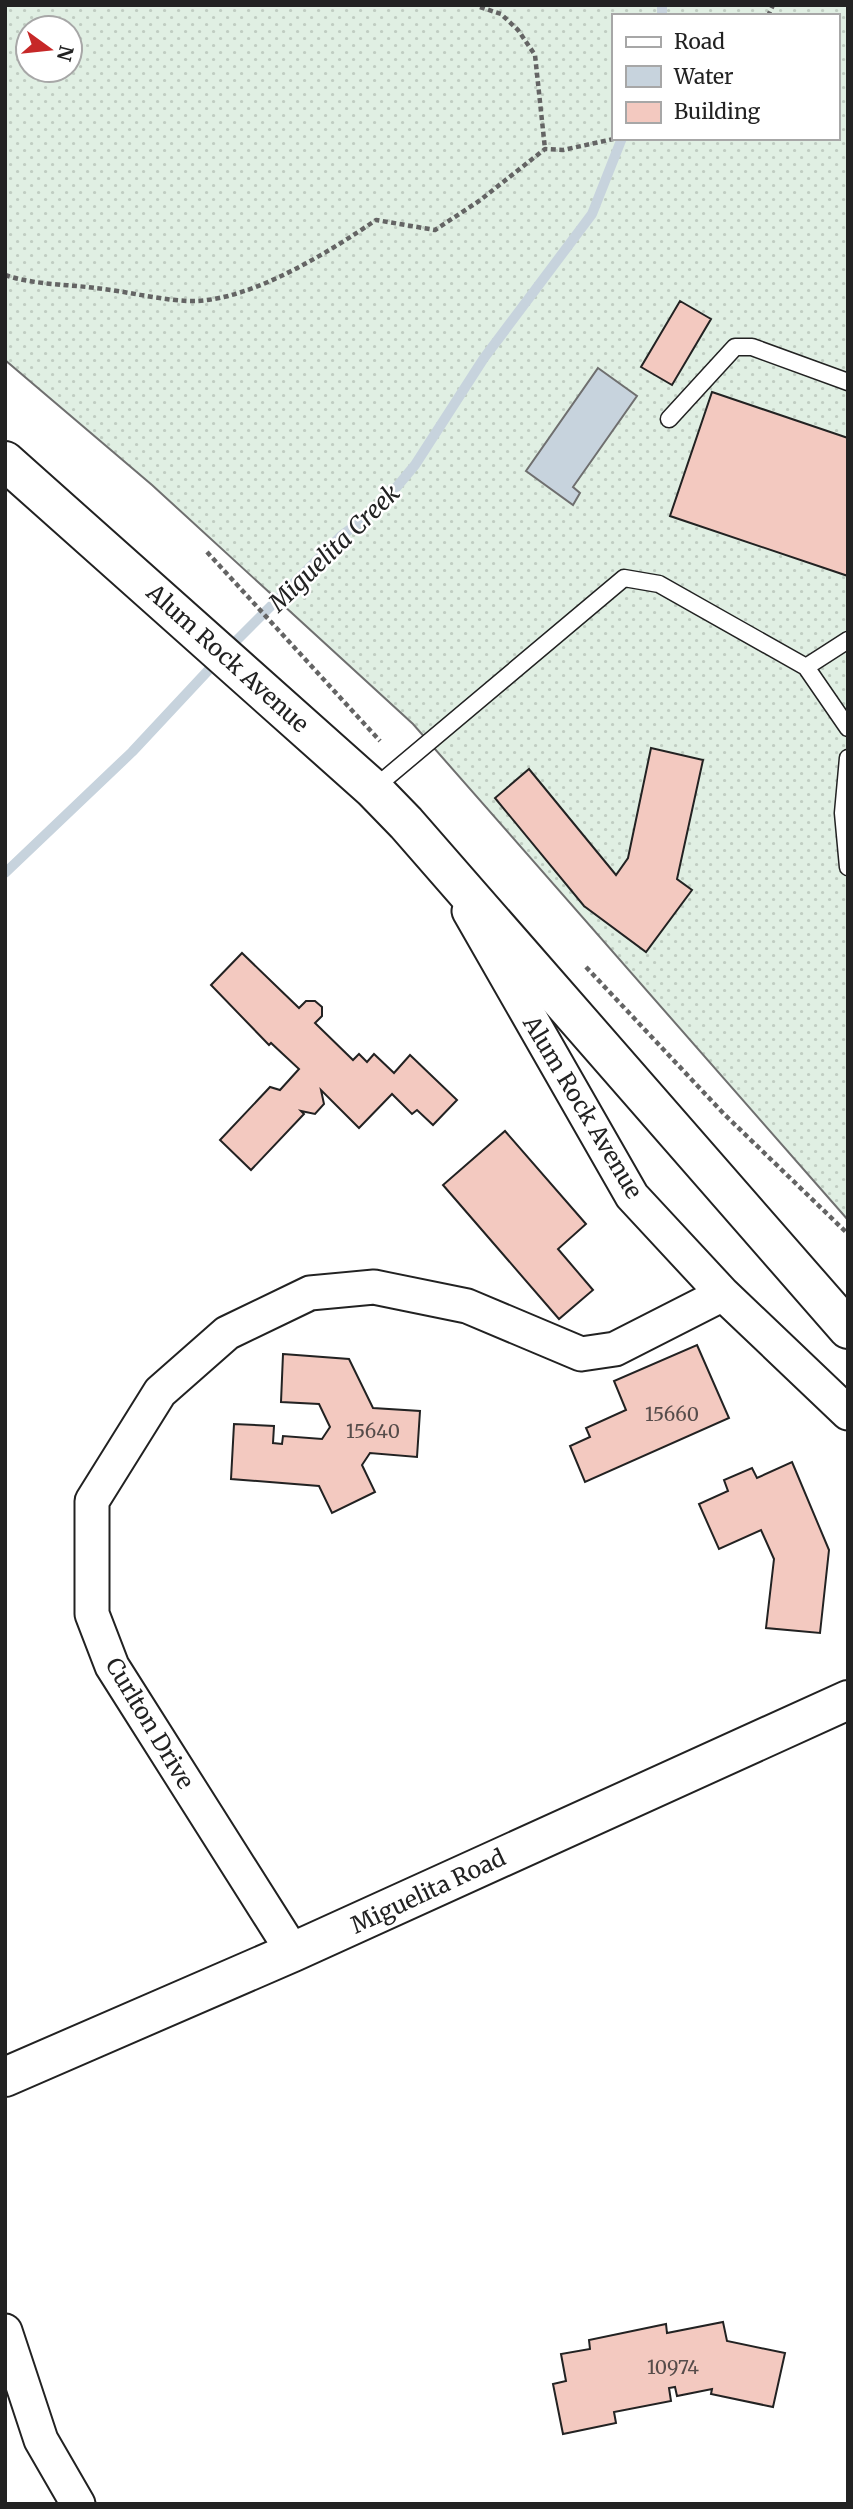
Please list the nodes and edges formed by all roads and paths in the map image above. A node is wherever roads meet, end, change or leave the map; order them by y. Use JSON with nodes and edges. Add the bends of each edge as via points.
{"nodes":[{"id":1,"x":480,"y":7,"type":"dead end"},
{"id":2,"x":612,"y":139,"type":"edge"},
{"id":3,"x":545,"y":149,"type":"junction"},
{"id":4,"x":5,"y":275,"type":"edge"},
{"id":5,"x":848,"y":382,"type":"edge"},
{"id":6,"x":669,"y":419,"type":"dead end"},
{"id":7,"x":5,"y":461,"type":"edge"},
{"id":8,"x":208,"y":552,"type":"dead end"},
{"id":9,"x":848,"y":640,"type":"edge"},
{"id":10,"x":806,"y":667,"type":"junction"},
{"id":11,"x":848,"y":728,"type":"edge"},
{"id":12,"x":848,"y":758,"type":"edge"},
{"id":13,"x":387,"y":776,"type":"junction"},
{"id":14,"x":442,"y":864,"type":"junction"},
{"id":15,"x":848,"y":867,"type":"edge"},
{"id":16,"x":584,"y":965,"type":"dead end"},
{"id":17,"x":848,"y":1234,"type":"edge"},
{"id":18,"x":723,"y":1294,"type":"junction"},
{"id":19,"x":848,"y":1329,"type":"edge"},
{"id":20,"x":848,"y":1413,"type":"edge"},
{"id":21,"x":848,"y":1700,"type":"edge"},
{"id":22,"x":293,"y":1952,"type":"junction"},
{"id":23,"x":5,"y":2077,"type":"edge"},
{"id":24,"x":5,"y":2330,"type":"edge"},
{"id":25,"x":78,"y":2504,"type":"edge"}],
"edges":[{"from":1,"to":3,"type":"path","via":[[501,14],[535,55]]},
{"from":2,"to":3,"type":"path","via":[[563,150]]},
{"from":3,"to":4,"type":"path","via":[[435,230],[376,219],[329,252],[221,299],[194,301],[26,282]]},
{"from":5,"to":6,"type":"lane","via":[[752,348],[735,347]]},
{"from":7,"to":13,"type":"street","name":"Alum Rock Avenue","via":[[290,714]]},
{"from":8,"to":13,"type":"path","via":[[321,675]]},
{"from":9,"to":10,"type":"lane"},
{"from":10,"to":11,"type":"lane"},
{"from":10,"to":13,"type":"lane","via":[[659,584],[624,578]]},
{"from":12,"to":15,"type":"lane","via":[[844,813]]},
{"from":13,"to":14,"type":"street","name":"Alum Rock Avenue"},
{"from":14,"to":18,"type":"street","name":"Alum Rock Avenue","via":[[632,1196]]},
{"from":14,"to":19,"type":"street","name":"Alum Rock Avenue"},
{"from":16,"to":17,"type":"path","via":[[724,1114]]},
{"from":18,"to":20,"type":"street","name":"Alum Rock Avenue"},
{"from":18,"to":22,"type":"street","name":"Curlton Drive","via":[[615,1349],[580,1354],[467,1306],[374,1287],[310,1293],[227,1333],[160,1392],[92,1501],[92,1614],[112,1666]]},
{"from":21,"to":22,"type":"street","name":"Miguelita Road"},
{"from":22,"to":23,"type":"street","name":"Miguelita Road"},
{"from":24,"to":25,"type":"street","via":[[41,2441]]}]}
